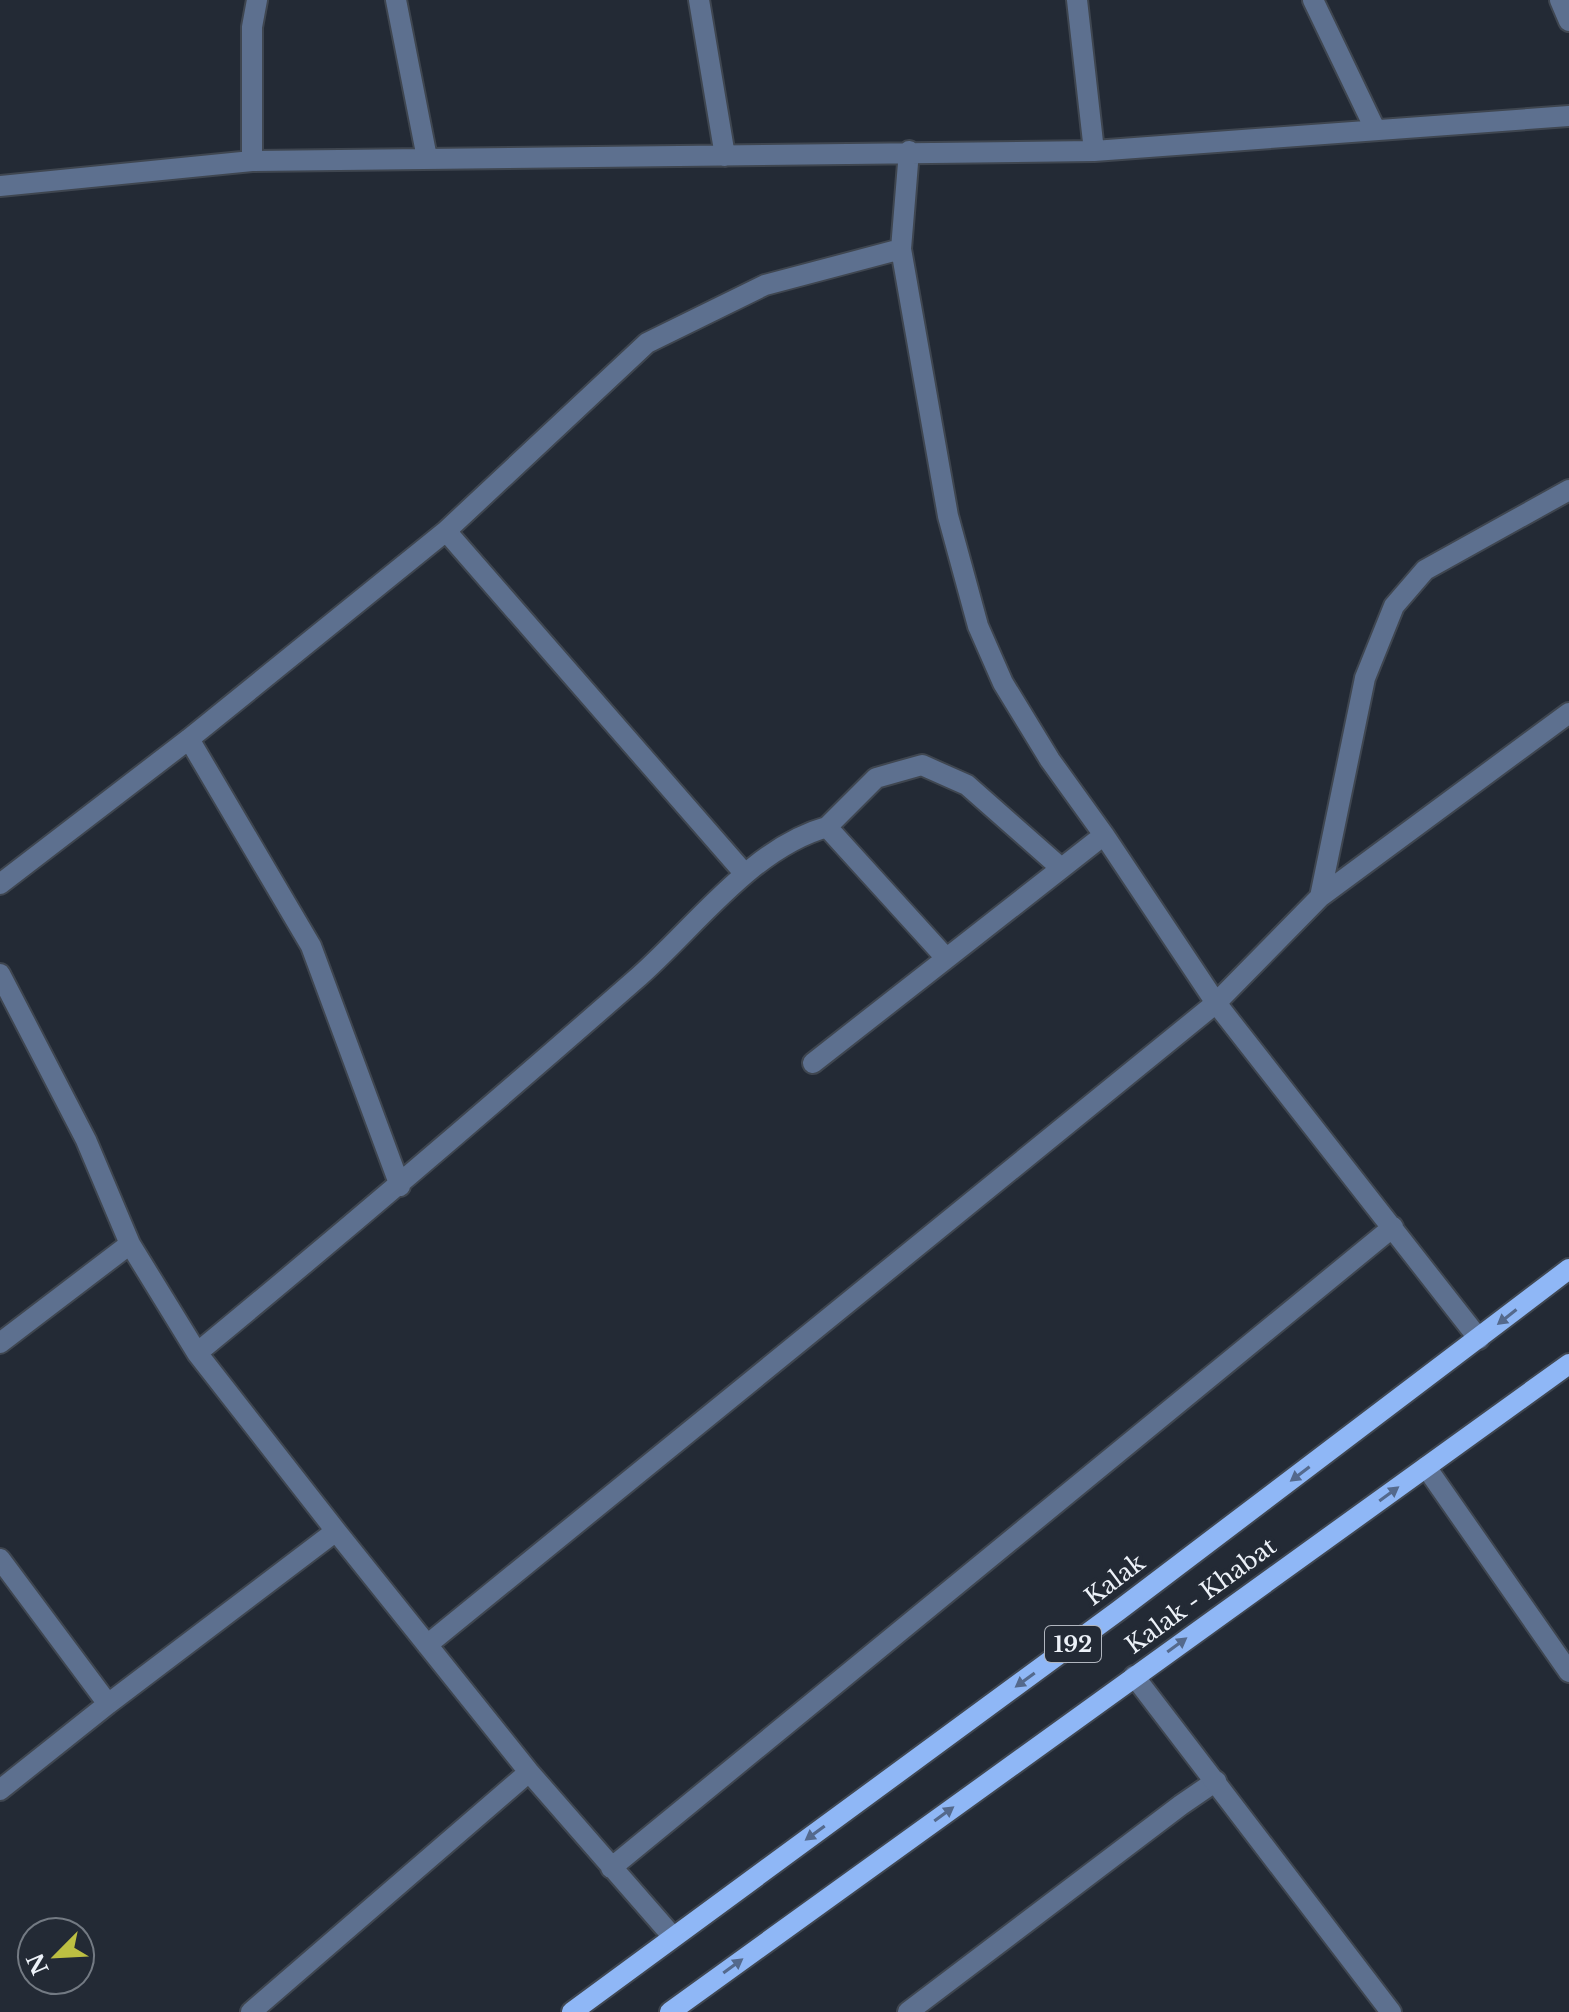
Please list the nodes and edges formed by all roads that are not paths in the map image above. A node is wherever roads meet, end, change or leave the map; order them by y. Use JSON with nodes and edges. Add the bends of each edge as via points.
{"nodes":[{"id":1,"x":257,"y":0,"type":"edge"},
{"id":2,"x":396,"y":0,"type":"edge"},
{"id":3,"x":699,"y":0,"type":"edge"},
{"id":4,"x":1077,"y":0,"type":"edge"},
{"id":5,"x":1313,"y":0,"type":"edge"},
{"id":6,"x":1560,"y":0,"type":"edge"},
{"id":7,"x":1569,"y":21,"type":"edge"},
{"id":8,"x":1569,"y":116,"type":"edge"},
{"id":9,"x":1375,"y":129,"type":"junction"},
{"id":10,"x":909,"y":151,"type":"junction"},
{"id":11,"x":1094,"y":151,"type":"junction"},
{"id":12,"x":725,"y":156,"type":"junction"},
{"id":13,"x":427,"y":158,"type":"junction"},
{"id":14,"x":252,"y":161,"type":"junction"},
{"id":15,"x":0,"y":186,"type":"edge"},
{"id":16,"x":901,"y":249,"type":"junction"},
{"id":17,"x":1569,"y":490,"type":"edge"},
{"id":18,"x":446,"y":531,"type":"junction"},
{"id":19,"x":1569,"y":713,"type":"edge"},
{"id":20,"x":189,"y":739,"type":"junction"},
{"id":21,"x":827,"y":827,"type":"junction"},
{"id":22,"x":1104,"y":835,"type":"junction"},
{"id":23,"x":1061,"y":868,"type":"junction"},
{"id":24,"x":745,"y":874,"type":"junction"},
{"id":25,"x":0,"y":884,"type":"edge"},
{"id":26,"x":1320,"y":897,"type":"junction"},
{"id":27,"x":946,"y":958,"type":"junction"},
{"id":28,"x":1,"y":980,"type":"edge"},
{"id":29,"x":1216,"y":1003,"type":"junction"},
{"id":30,"x":813,"y":1063,"type":"dead end"},
{"id":31,"x":400,"y":1186,"type":"junction"},
{"id":32,"x":1393,"y":1227,"type":"junction"},
{"id":33,"x":130,"y":1244,"type":"junction"},
{"id":34,"x":1569,"y":1269,"type":"edge"},
{"id":35,"x":1479,"y":1339,"type":"junction"},
{"id":36,"x":0,"y":1343,"type":"edge"},
{"id":37,"x":197,"y":1353,"type":"junction"},
{"id":38,"x":1569,"y":1364,"type":"edge"},
{"id":39,"x":1426,"y":1467,"type":"junction"},
{"id":40,"x":336,"y":1531,"type":"junction"},
{"id":41,"x":0,"y":1559,"type":"edge"},
{"id":42,"x":427,"y":1645,"type":"junction"},
{"id":43,"x":1569,"y":1672,"type":"edge"},
{"id":44,"x":1134,"y":1676,"type":"junction"},
{"id":45,"x":108,"y":1704,"type":"junction"},
{"id":46,"x":529,"y":1772,"type":"junction"},
{"id":47,"x":1216,"y":1781,"type":"junction"},
{"id":48,"x":0,"y":1790,"type":"edge"},
{"id":49,"x":611,"y":1868,"type":"junction"},
{"id":50,"x":673,"y":1937,"type":"junction"},
{"id":51,"x":251,"y":2012,"type":"edge"},
{"id":52,"x":572,"y":2012,"type":"edge"},
{"id":53,"x":670,"y":2012,"type":"edge"},
{"id":54,"x":908,"y":2012,"type":"edge"},
{"id":55,"x":1391,"y":2012,"type":"edge"}],
"edges":[{"from":1,"to":14,"type":"street","via":[[252,27]]},
{"from":2,"to":13,"type":"street"},
{"from":3,"to":12,"type":"street"},
{"from":4,"to":11,"type":"street"},
{"from":5,"to":9,"type":"street"},
{"from":6,"to":7,"type":"street"},
{"from":8,"to":9,"type":"street"},
{"from":9,"to":11,"type":"street"},
{"from":10,"to":11,"type":"street"},
{"from":10,"to":12,"type":"street"},
{"from":10,"to":16,"type":"street"},
{"from":12,"to":13,"type":"street"},
{"from":13,"to":14,"type":"street"},
{"from":14,"to":15,"type":"street"},
{"from":16,"to":18,"type":"street","via":[[765,285],[647,343]]},
{"from":16,"to":22,"type":"street","via":[[948,516],[978,626],[1003,683]]},
{"from":17,"to":26,"type":"street","via":[[1425,570],[1394,606],[1365,678]]},
{"from":18,"to":20,"type":"street"},
{"from":18,"to":24,"type":"street"},
{"from":19,"to":26,"type":"street"},
{"from":20,"to":25,"type":"street"},
{"from":20,"to":31,"type":"street","via":[[311,946]]},
{"from":21,"to":23,"type":"street","via":[[876,778],[922,765],[967,785]]},
{"from":21,"to":24,"type":"street","via":[[804,833]]},
{"from":21,"to":27,"type":"street"},
{"from":22,"to":23,"type":"street"},
{"from":22,"to":29,"type":"street"},
{"from":23,"to":27,"type":"street"},
{"from":24,"to":31,"type":"street","via":[[658,960]]},
{"from":26,"to":29,"type":"street"},
{"from":27,"to":30,"type":"street"},
{"from":28,"to":33,"type":"street","via":[[86,1140]]},
{"from":29,"to":32,"type":"street"},
{"from":29,"to":42,"type":"street"},
{"from":31,"to":37,"type":"street"},
{"from":32,"to":35,"type":"street"},
{"from":32,"to":49,"type":"street"},
{"from":33,"to":36,"type":"street"},
{"from":33,"to":37,"type":"street"},
{"from":34,"to":35,"type":"main road","name":"Kalak","number":"192","one_way":true},
{"from":35,"to":50,"type":"main road","name":"Kalak","number":"192","one_way":true},
{"from":37,"to":40,"type":"street"},
{"from":38,"to":39,"type":"main road","name":"Kalak - Khabat","number":"192"},
{"from":39,"to":43,"type":"street"},
{"from":44,"to":39,"type":"main road","name":"Kalak - Khabat","number":"192","one_way":true},
{"from":40,"to":42,"type":"street"},
{"from":40,"to":45,"type":"street"},
{"from":41,"to":45,"type":"street"},
{"from":42,"to":46,"type":"street"},
{"from":44,"to":47,"type":"street"},
{"from":53,"to":44,"type":"main road","name":"Kalak - Khabat","number":"192","one_way":true},
{"from":45,"to":48,"type":"street"},
{"from":46,"to":49,"type":"street"},
{"from":46,"to":51,"type":"street"},
{"from":47,"to":54,"type":"street"},
{"from":47,"to":55,"type":"street"},
{"from":49,"to":50,"type":"street"},
{"from":50,"to":52,"type":"main road","name":"Kalak","number":"192"}]}
